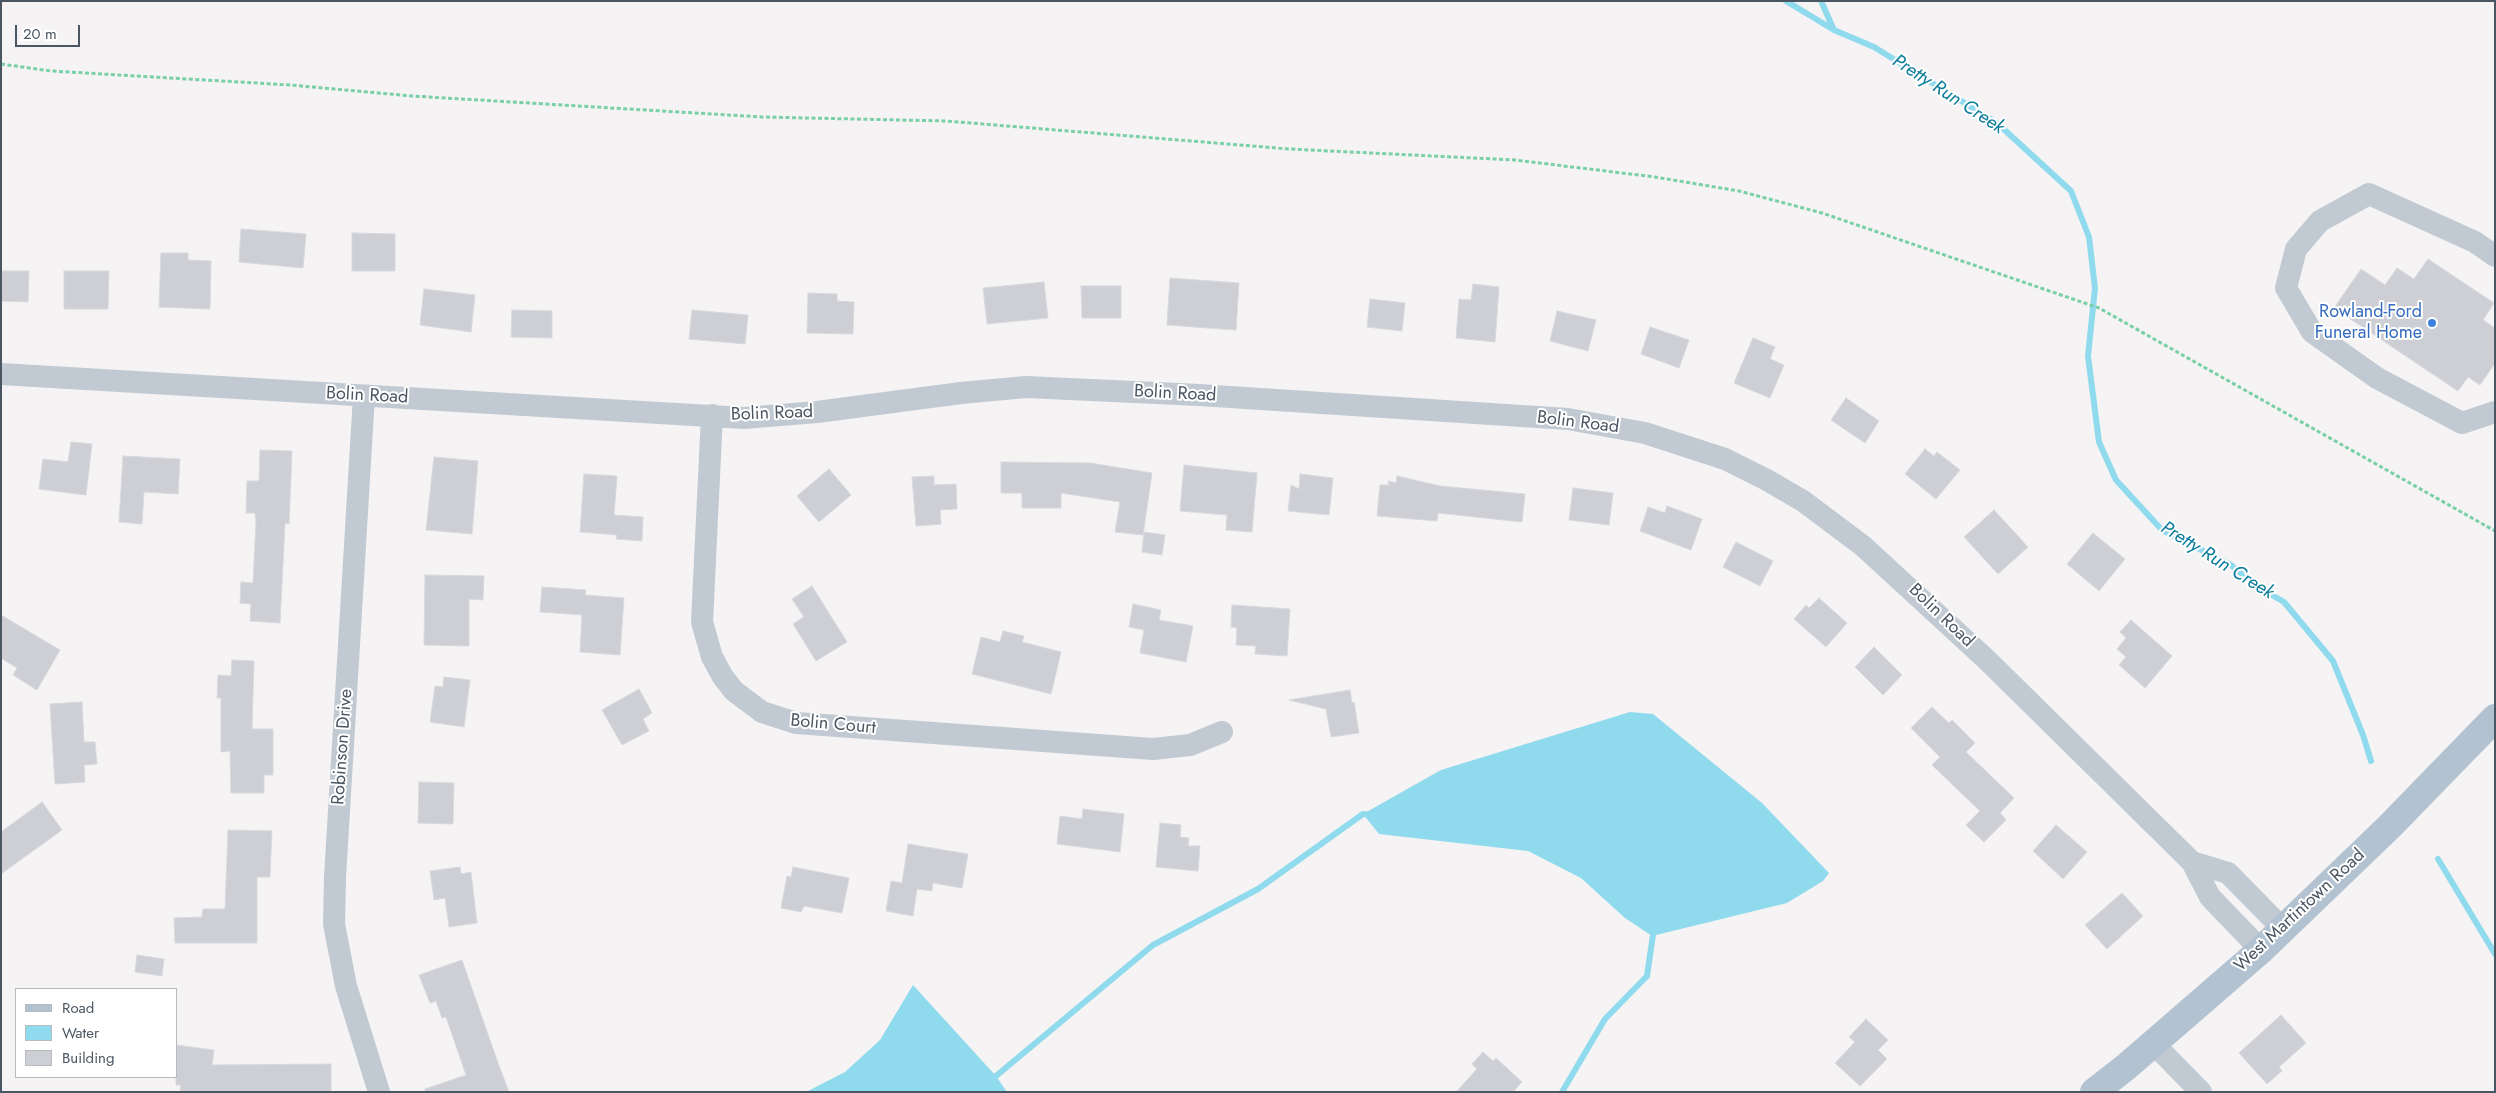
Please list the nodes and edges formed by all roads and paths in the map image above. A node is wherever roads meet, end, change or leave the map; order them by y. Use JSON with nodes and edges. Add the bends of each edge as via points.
{"nodes":[{"id":1,"x":1,"y":64,"type":"edge"},
{"id":2,"x":2495,"y":256,"type":"edge"},
{"id":3,"x":1,"y":374,"type":"edge"},
{"id":4,"x":364,"y":396,"type":"junction"},
{"id":5,"x":2495,"y":412,"type":"edge"},
{"id":6,"x":712,"y":416,"type":"junction"},
{"id":7,"x":2495,"y":531,"type":"edge"},
{"id":8,"x":2495,"y":718,"type":"edge"},
{"id":9,"x":1222,"y":732,"type":"dead end"},
{"id":10,"x":2192,"y":862,"type":"junction"},
{"id":11,"x":2283,"y":929,"type":"junction"},
{"id":12,"x":2261,"y":950,"type":"junction"},
{"id":13,"x":2153,"y":1043,"type":"junction"},
{"id":14,"x":379,"y":1092,"type":"edge"},
{"id":15,"x":2094,"y":1092,"type":"edge"},
{"id":16,"x":2201,"y":1092,"type":"edge"}],
"edges":[{"from":1,"to":7,"type":"path","via":[[51,71],[412,96],[762,117],[946,121],[1279,149],[1515,160],[1739,191],[1822,213],[2099,308]]},
{"from":2,"to":5,"type":"street","via":[[2475,242],[2369,194],[2320,221],[2296,249],[2286,288],[2312,332],[2377,378],[2462,423]]},
{"from":3,"to":4,"type":"street","name":"Bolin Road"},
{"from":4,"to":6,"type":"street","name":"Bolin Road"},
{"from":4,"to":14,"type":"street","name":"Robinson Drive","via":[[334,924],[346,986]]},
{"from":6,"to":9,"type":"street","name":"Bolin Court","via":[[702,622],[712,657],[723,677],[734,691],[762,712],[796,723],[1153,749],[1190,745]]},
{"from":6,"to":10,"type":"street","name":"Bolin Road","via":[[744,418],[817,412],[1026,387],[1199,394],[1568,419],[1677,442],[1767,480],[1803,501],[1863,546],[1987,660]]},
{"from":8,"to":11,"type":"main road","name":"West Martintown Road"},
{"from":10,"to":11,"type":"street","name":"Bolin Road","via":[[2228,873]]},
{"from":10,"to":12,"type":"street","name":"Bolin Road","via":[[2210,897]]},
{"from":11,"to":12,"type":"main road","name":"West Martintown Road"},
{"from":12,"to":13,"type":"main road","name":"West Martintown Road"},
{"from":13,"to":15,"type":"main road","name":"West Martintown Road"},
{"from":13,"to":16,"type":"street"}]}
